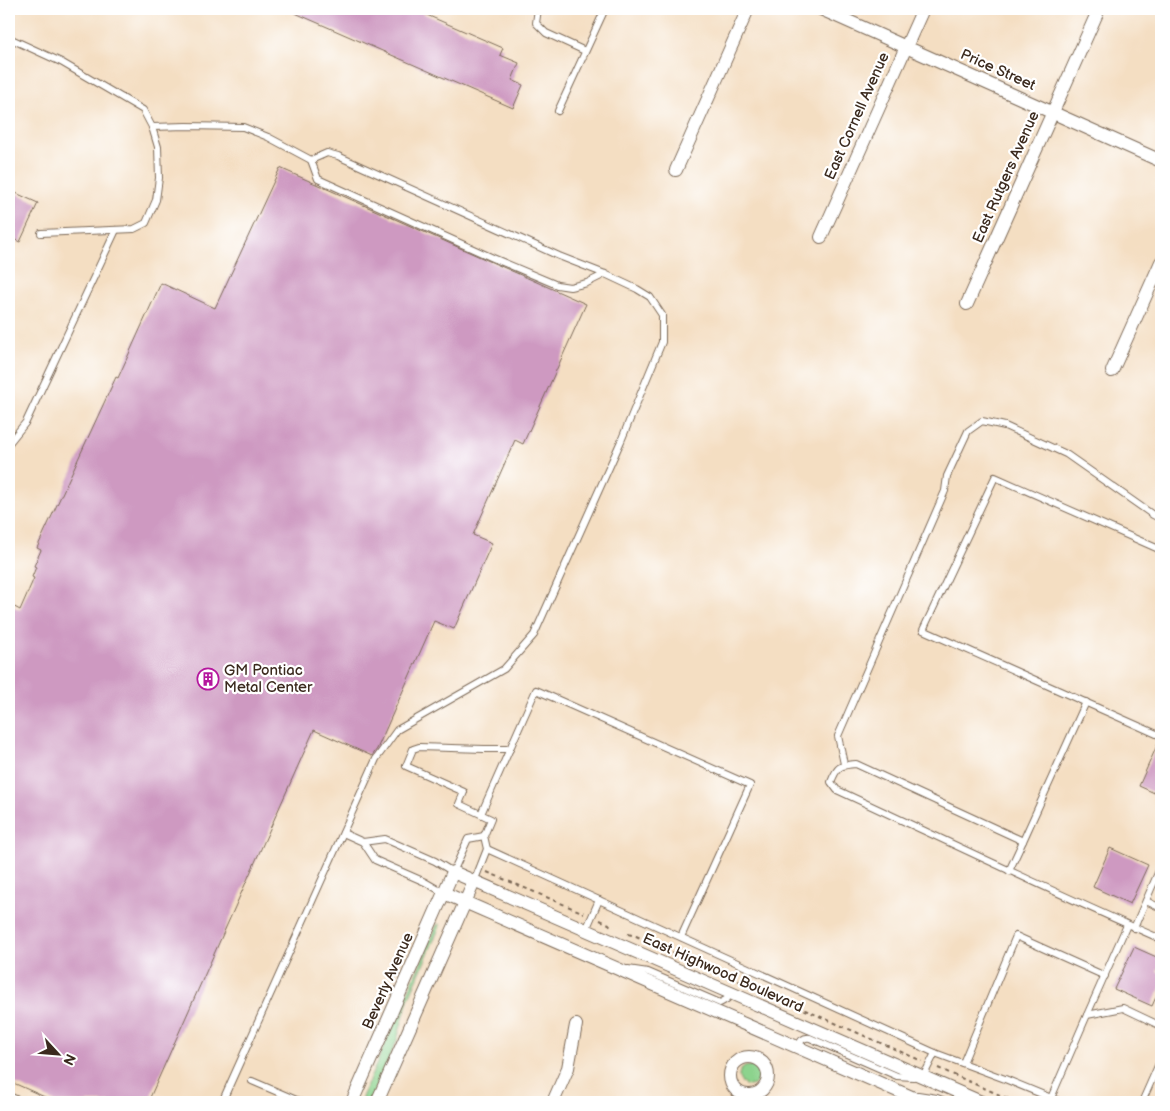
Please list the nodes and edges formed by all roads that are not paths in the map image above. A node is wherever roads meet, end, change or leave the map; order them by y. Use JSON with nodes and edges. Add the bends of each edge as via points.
{"nodes":[{"id":1,"x":538,"y":9,"type":"edge"},
{"id":2,"x":604,"y":9,"type":"edge"},
{"id":3,"x":748,"y":9,"type":"edge"},
{"id":4,"x":821,"y":9,"type":"edge"},
{"id":5,"x":923,"y":9,"type":"edge"},
{"id":6,"x":1099,"y":9,"type":"edge"},
{"id":7,"x":9,"y":38,"type":"edge"},
{"id":8,"x":906,"y":47,"type":"junction"},
{"id":9,"x":585,"y":52,"type":"junction"},
{"id":10,"x":558,"y":111,"type":"dead end"},
{"id":11,"x":1052,"y":112,"type":"junction"},
{"id":12,"x":152,"y":127,"type":"junction"},
{"id":13,"x":311,"y":160,"type":"junction"},
{"id":14,"x":1161,"y":161,"type":"edge"},
{"id":15,"x":676,"y":170,"type":"dead end"},
{"id":16,"x":116,"y":230,"type":"junction"},
{"id":17,"x":41,"y":233,"type":"dead end"},
{"id":18,"x":821,"y":237,"type":"dead end"},
{"id":19,"x":1161,"y":262,"type":"edge"},
{"id":20,"x":605,"y":274,"type":"junction"},
{"id":21,"x":967,"y":304,"type":"dead end"},
{"id":22,"x":1112,"y":371,"type":"dead end"},
{"id":23,"x":9,"y":443,"type":"edge"},
{"id":24,"x":1161,"y":519,"type":"edge"},
{"id":25,"x":1161,"y":550,"type":"edge"},
{"id":26,"x":1086,"y":702,"type":"junction"},
{"id":27,"x":1161,"y":736,"type":"edge"},
{"id":28,"x":510,"y":749,"type":"junction"},
{"id":29,"x":844,"y":764,"type":"junction"},
{"id":30,"x":481,"y":814,"type":"junction"},
{"id":31,"x":343,"y":833,"type":"junction"},
{"id":32,"x":484,"y":836,"type":"junction"},
{"id":33,"x":1023,"y":841,"type":"junction"},
{"id":34,"x":363,"y":842,"type":"junction"},
{"id":35,"x":487,"y":849,"type":"junction"},
{"id":36,"x":1161,"y":866,"type":"edge"},
{"id":37,"x":1010,"y":870,"type":"junction"},
{"id":38,"x":453,"y":872,"type":"junction"},
{"id":39,"x":474,"y":882,"type":"junction"},
{"id":40,"x":444,"y":893,"type":"junction"},
{"id":41,"x":599,"y":900,"type":"junction"},
{"id":42,"x":1146,"y":901,"type":"junction"},
{"id":43,"x":465,"y":902,"type":"junction"},
{"id":44,"x":1161,"y":908,"type":"edge"},
{"id":45,"x":1131,"y":926,"type":"junction"},
{"id":46,"x":586,"y":930,"type":"junction"},
{"id":47,"x":681,"y":937,"type":"junction"},
{"id":48,"x":1161,"y":940,"type":"edge"},
{"id":49,"x":610,"y":966,"type":"junction"},
{"id":50,"x":1105,"y":976,"type":"junction"},
{"id":51,"x":730,"y":993,"type":"junction"},
{"id":52,"x":1087,"y":1015,"type":"junction"},
{"id":53,"x":576,"y":1025,"type":"dead end"},
{"id":54,"x":1161,"y":1026,"type":"edge"},
{"id":55,"x":798,"y":1048,"type":"junction"},
{"id":56,"x":935,"y":1053,"type":"junction"},
{"id":57,"x":1161,"y":1059,"type":"edge"},
{"id":58,"x":963,"y":1063,"type":"junction"},
{"id":59,"x":924,"y":1078,"type":"junction"},
{"id":60,"x":252,"y":1081,"type":"dead end"},
{"id":61,"x":902,"y":1093,"type":"junction"},
{"id":62,"x":9,"y":1096,"type":"edge"},
{"id":63,"x":1051,"y":1098,"type":"junction"},
{"id":64,"x":22,"y":1102,"type":"edge"},
{"id":65,"x":222,"y":1102,"type":"edge"},
{"id":66,"x":301,"y":1102,"type":"edge"},
{"id":67,"x":352,"y":1102,"type":"edge"},
{"id":68,"x":377,"y":1102,"type":"edge"},
{"id":69,"x":553,"y":1102,"type":"edge"},
{"id":70,"x":923,"y":1102,"type":"edge"},
{"id":71,"x":948,"y":1102,"type":"edge"},
{"id":72,"x":981,"y":1102,"type":"edge"},
{"id":73,"x":1061,"y":1102,"type":"edge"},
{"id":74,"x":1142,"y":1102,"type":"edge"}],
"edges":[{"from":1,"to":9,"type":"lane","via":[[536,23],[546,33]]},
{"from":2,"to":9,"type":"lane"},
{"from":3,"to":15,"type":"street"},
{"from":4,"to":8,"type":"street","name":"Price Street"},
{"from":5,"to":8,"type":"street","name":"East Cornell Avenue"},
{"from":6,"to":11,"type":"street","name":"East Rutgers Avenue"},
{"from":7,"to":12,"type":"lane","via":[[61,62],[142,110]]},
{"from":8,"to":11,"type":"street","name":"Price Street"},
{"from":8,"to":18,"type":"street","name":"East Cornell Avenue"},
{"from":9,"to":10,"type":"lane"},
{"from":11,"to":14,"type":"street","name":"Price Street"},
{"from":11,"to":21,"type":"street","name":"East Rutgers Avenue"},
{"from":12,"to":13,"type":"lane","via":[[243,127]]},
{"from":12,"to":16,"type":"lane","via":[[158,147],[156,200],[146,223],[134,229]]},
{"from":13,"to":20,"type":"lane","via":[[327,154],[338,156]]},
{"from":13,"to":20,"type":"lane","via":[[318,178],[557,285],[570,287]]},
{"from":16,"to":17,"type":"lane"},
{"from":16,"to":23,"type":"lane","via":[[26,422]]},
{"from":19,"to":22,"type":"street"},
{"from":20,"to":31,"type":"lane","via":[[650,297],[662,315],[662,342],[534,635],[504,669],[397,730],[376,759]]},
{"from":24,"to":29,"type":"lane","via":[[1066,454],[1005,426],[982,422],[968,431],[838,736]]},
{"from":25,"to":26,"type":"lane","via":[[994,477],[923,630]]},
{"from":26,"to":27,"type":"lane"},
{"from":26,"to":33,"type":"lane"},
{"from":28,"to":30,"type":"lane"},
{"from":28,"to":30,"type":"lane","via":[[419,746],[413,749],[406,766],[464,792],[459,804]]},
{"from":28,"to":47,"type":"lane","via":[[536,690],[750,785]]},
{"from":29,"to":33,"type":"lane","via":[[856,764]]},
{"from":29,"to":37,"type":"lane","via":[[836,770],[831,782],[837,790]]},
{"from":30,"to":32,"type":"lane","via":[[491,819]]},
{"from":31,"to":34,"type":"lane"},
{"from":31,"to":65,"type":"lane"},
{"from":32,"to":35,"type":"lane"},
{"from":32,"to":38,"type":"lane","via":[[468,839]]},
{"from":33,"to":37,"type":"lane"},
{"from":34,"to":38,"type":"lane","via":[[386,839]]},
{"from":34,"to":40,"type":"lane","via":[[375,860]]},
{"from":35,"to":39,"type":"lane"},
{"from":35,"to":41,"type":"lane"},
{"from":36,"to":42,"type":"lane"},
{"from":37,"to":45,"type":"lane"},
{"from":38,"to":39,"type":"street","name":"East Highwood Boulevard"},
{"from":38,"to":40,"type":"street","name":"Beverly Avenue"},
{"from":39,"to":43,"type":"street"},
{"from":39,"to":46,"type":"street","name":"East Highwood Boulevard"},
{"from":40,"to":43,"type":"street"},
{"from":40,"to":67,"type":"street","name":"Beverly Avenue"},
{"from":41,"to":46,"type":"lane"},
{"from":41,"to":47,"type":"lane"},
{"from":42,"to":44,"type":"lane"},
{"from":42,"to":45,"type":"lane"},
{"from":43,"to":49,"type":"street"},
{"from":43,"to":68,"type":"street"},
{"from":45,"to":48,"type":"lane"},
{"from":45,"to":50,"type":"lane"},
{"from":46,"to":51,"type":"street","name":"East Highwood Boulevard"},
{"from":47,"to":56,"type":"lane"},
{"from":49,"to":51,"type":"lane","via":[[648,972],[720,1002]]},
{"from":49,"to":55,"type":"street"},
{"from":50,"to":52,"type":"lane"},
{"from":50,"to":58,"type":"lane","via":[[1016,936]]},
{"from":51,"to":59,"type":"street","name":"East Highwood Boulevard"},
{"from":52,"to":54,"type":"lane","via":[[1123,1008]]},
{"from":52,"to":63,"type":"lane"},
{"from":53,"to":69,"type":"street","via":[[568,1068]]},
{"from":55,"to":59,"type":"lane","via":[[802,1040],[810,1038],[896,1076]]},
{"from":55,"to":61,"type":"street"},
{"from":56,"to":58,"type":"lane"},
{"from":56,"to":59,"type":"lane"},
{"from":57,"to":74,"type":"lane"},
{"from":58,"to":63,"type":"lane"},
{"from":59,"to":72,"type":"street","name":"East Highwood Boulevard"},
{"from":60,"to":66,"type":"lane"},
{"from":61,"to":70,"type":"street"},
{"from":61,"to":71,"type":"lane"},
{"from":62,"to":64,"type":"lane"},
{"from":63,"to":73,"type":"lane"}]}
